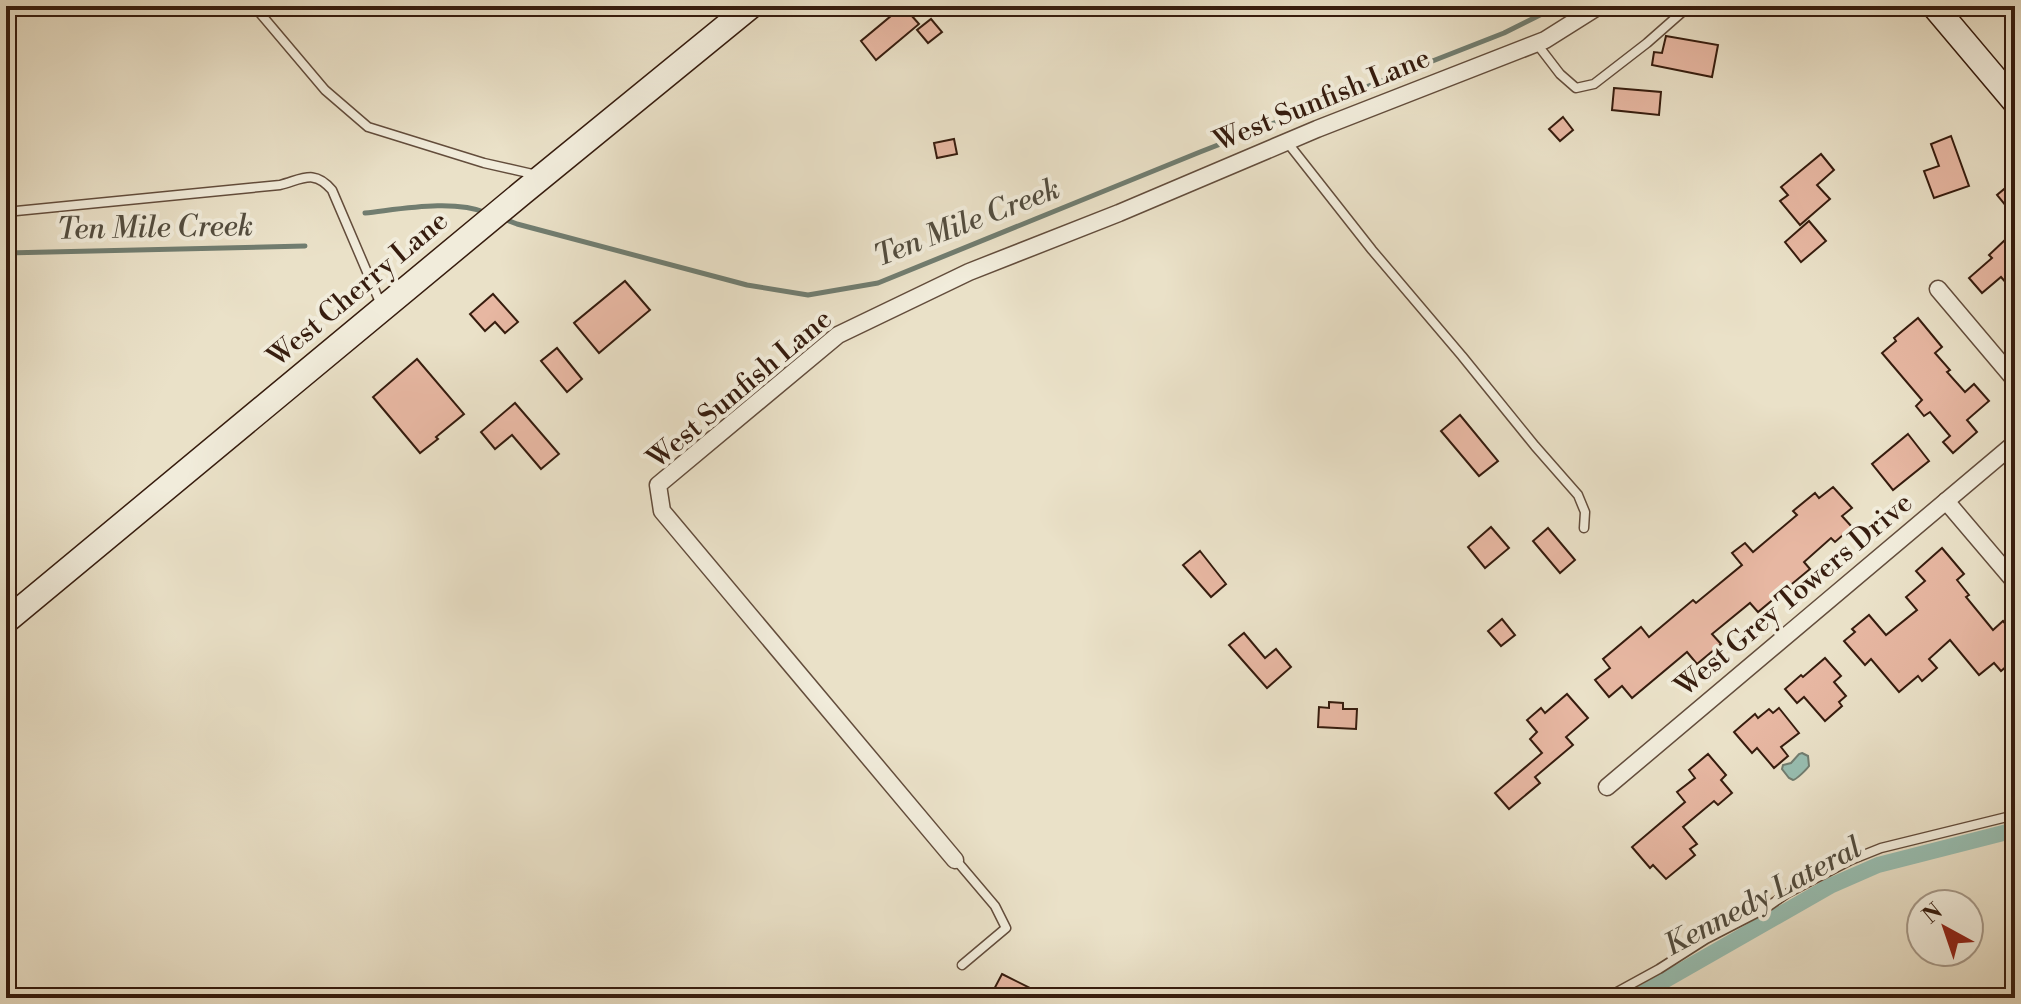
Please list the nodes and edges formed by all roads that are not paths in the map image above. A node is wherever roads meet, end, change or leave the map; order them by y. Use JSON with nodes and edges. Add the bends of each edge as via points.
{"nodes":[{"id":1,"x":254,"y":6,"type":"edge"},
{"id":2,"x":751,"y":6,"type":"edge"},
{"id":3,"x":1599,"y":6,"type":"edge"},
{"id":4,"x":1689,"y":6,"type":"edge"},
{"id":5,"x":1934,"y":6,"type":"edge"},
{"id":6,"x":1536,"y":43,"type":"junction"},
{"id":7,"x":2010,"y":86,"type":"edge"},
{"id":8,"x":1287,"y":141,"type":"junction"},
{"id":9,"x":542,"y":176,"type":"junction"},
{"id":10,"x":6,"y":212,"type":"edge"},
{"id":11,"x":1938,"y":289,"type":"dead end"},
{"id":12,"x":382,"y":308,"type":"junction"},
{"id":13,"x":2015,"y":380,"type":"edge"},
{"id":14,"x":2015,"y":443,"type":"edge"},
{"id":15,"x":1946,"y":501,"type":"junction"},
{"id":16,"x":1584,"y":528,"type":"dead end"},
{"id":17,"x":2015,"y":582,"type":"edge"},
{"id":18,"x":6,"y":621,"type":"edge"},
{"id":19,"x":1607,"y":787,"type":"dead end"},
{"id":20,"x":2015,"y":815,"type":"edge"},
{"id":21,"x":955,"y":860,"type":"joint"},
{"id":22,"x":962,"y":965,"type":"dead end"},
{"id":23,"x":1606,"y":998,"type":"edge"}],
"edges":[{"from":1,"to":9,"type":"lane","via":[[325,90],[368,127]]},
{"from":2,"to":9,"type":"main road","name":"West Cherry Lane"},
{"from":3,"to":6,"type":"street","name":"West Sunfish Lane"},
{"from":4,"to":6,"type":"lane","via":[[1594,84],[1576,88]]},
{"from":5,"to":7,"type":"main road"},
{"from":6,"to":8,"type":"street","name":"West Sunfish Lane"},
{"from":8,"to":16,"type":"lane","via":[[1578,495]]},
{"from":8,"to":21,"type":"street","name":"West Sunfish Lane","via":[[969,272],[838,335],[658,485],[662,511]]},
{"from":9,"to":12,"type":"main road","name":"West Cherry Lane"},
{"from":10,"to":12,"type":"lane","via":[[280,185],[314,176],[332,190]]},
{"from":11,"to":13,"type":"street"},
{"from":12,"to":18,"type":"main road","name":"West Cherry Lane"},
{"from":14,"to":15,"type":"street","name":"West Grey Towers Drive"},
{"from":15,"to":17,"type":"street"},
{"from":15,"to":19,"type":"street","name":"West Grey Towers Drive"},
{"from":20,"to":23,"type":"lane","via":[[1851,860]]},
{"from":21,"to":22,"type":"lane","via":[[995,906],[1006,928]]}]}
